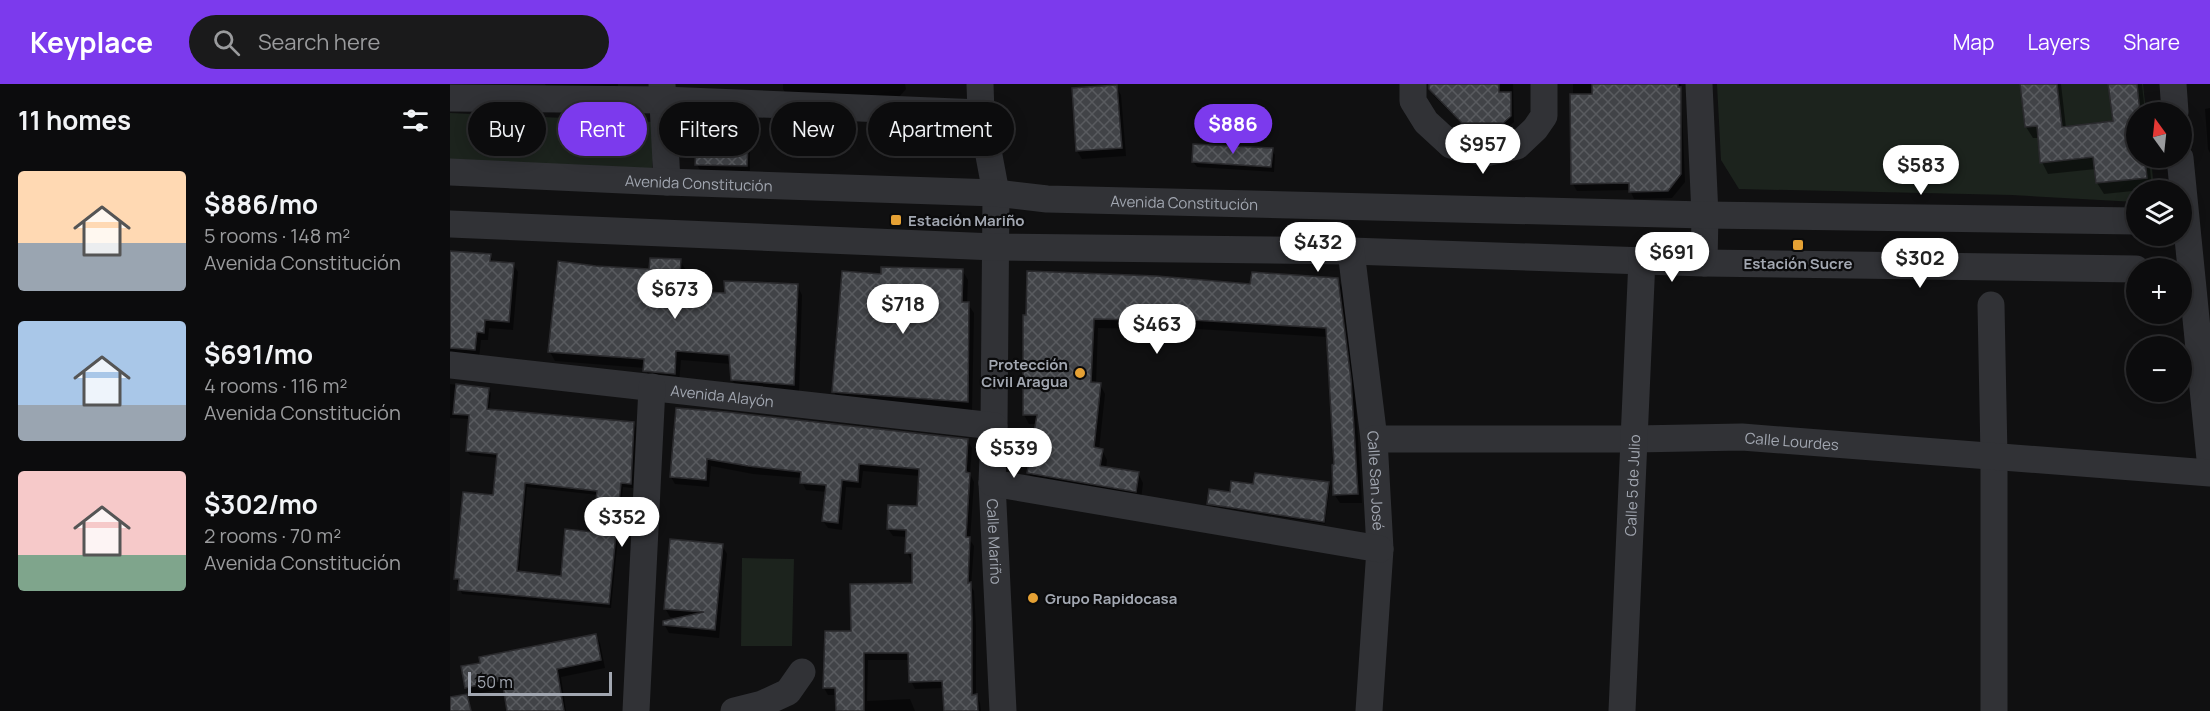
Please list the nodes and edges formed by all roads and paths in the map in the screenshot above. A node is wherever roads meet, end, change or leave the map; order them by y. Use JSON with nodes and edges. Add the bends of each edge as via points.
{"nodes":[{"id":1,"x":980,"y":84,"type":"edge"},
{"id":2,"x":1413,"y":84,"type":"edge"},
{"id":3,"x":1544,"y":84,"type":"edge"},
{"id":4,"x":1699,"y":84,"type":"edge"},
{"id":5,"x":2173,"y":84,"type":"edge"},
{"id":6,"x":662,"y":92,"type":"edge"},
{"id":7,"x":450,"y":98,"type":"edge"},
{"id":8,"x":981,"y":102,"type":"edge"},
{"id":9,"x":2174,"y":102,"type":"edge"},
{"id":10,"x":868,"y":106,"type":"edge"},
{"id":11,"x":989,"y":156,"type":"edge"},
{"id":12,"x":450,"y":172,"type":"edge"},
{"id":13,"x":667,"y":182,"type":"junction"},
{"id":14,"x":996,"y":193,"type":"junction"},
{"id":15,"x":1705,"y":215,"type":"junction"},
{"id":16,"x":2126,"y":221,"type":"edge"},
{"id":17,"x":2192,"y":221,"type":"edge"},
{"id":18,"x":450,"y":224,"type":"edge"},
{"id":19,"x":995,"y":247,"type":"junction"},
{"id":20,"x":1351,"y":251,"type":"junction"},
{"id":21,"x":1642,"y":259,"type":"junction"},
{"id":22,"x":1704,"y":262,"type":"junction"},
{"id":23,"x":2126,"y":269,"type":"edge"},
{"id":24,"x":2194,"y":269,"type":"edge"},
{"id":25,"x":1991,"y":306,"type":"dead end"},
{"id":26,"x":450,"y":365,"type":"edge"},
{"id":27,"x":652,"y":387,"type":"junction"},
{"id":28,"x":994,"y":426,"type":"junction"},
{"id":29,"x":1635,"y":439,"type":"junction"},
{"id":30,"x":1374,"y":440,"type":"junction"},
{"id":31,"x":1994,"y":456,"type":"junction"},
{"id":32,"x":2210,"y":459,"type":"edge"},
{"id":33,"x":2210,"y":473,"type":"edge"},
{"id":34,"x":992,"y":483,"type":"junction"},
{"id":35,"x":1380,"y":549,"type":"junction"},
{"id":36,"x":802,"y":672,"type":"dead end"},
{"id":37,"x":636,"y":711,"type":"edge"},
{"id":38,"x":734,"y":711,"type":"edge"},
{"id":39,"x":1003,"y":711,"type":"edge"},
{"id":40,"x":1369,"y":711,"type":"edge"},
{"id":41,"x":1622,"y":711,"type":"edge"},
{"id":42,"x":1994,"y":711,"type":"edge"}],
"edges":[{"from":1,"to":8,"type":"street","name":"Calle Mariño"},
{"from":2,"to":3,"type":"street","via":[[1413,101],[1426,122],[1450,145],[1485,153],[1517,146],[1535,129],[1544,116]]},
{"from":4,"to":15,"type":"street"},
{"from":5,"to":9,"type":"street"},
{"from":6,"to":7,"type":"street"},
{"from":6,"to":10,"type":"street"},
{"from":6,"to":13,"type":"street"},
{"from":11,"to":14,"type":"street","name":"Calle Mariño"},
{"from":12,"to":13,"type":"street","name":"Avenida Constitución"},
{"from":13,"to":14,"type":"street","name":"Avenida Constitución"},
{"from":14,"to":15,"type":"street","name":"Avenida Constitución","via":[[1047,199]]},
{"from":14,"to":19,"type":"street","name":"Calle Mariño"},
{"from":15,"to":16,"type":"street","name":"Avenida Constitución"},
{"from":15,"to":22,"type":"street"},
{"from":17,"to":24,"type":"street"},
{"from":18,"to":19,"type":"street"},
{"from":19,"to":20,"type":"street"},
{"from":19,"to":28,"type":"street","name":"Calle Mariño"},
{"from":20,"to":21,"type":"street"},
{"from":20,"to":30,"type":"street","name":"Calle San José"},
{"from":21,"to":22,"type":"street"},
{"from":21,"to":29,"type":"street","name":"Calle 5 de Julio"},
{"from":22,"to":23,"type":"street"},
{"from":24,"to":32,"type":"street"},
{"from":25,"to":31,"type":"street"},
{"from":26,"to":27,"type":"street","name":"Avenida Alayón"},
{"from":27,"to":28,"type":"street","name":"Avenida Alayón"},
{"from":27,"to":37,"type":"street"},
{"from":28,"to":34,"type":"street","name":"Calle Mariño"},
{"from":29,"to":30,"type":"street","name":"Calle Lourdes"},
{"from":29,"to":31,"type":"street","name":"Calle Lourdes","via":[[1742,437]]},
{"from":29,"to":41,"type":"street","name":"Calle 5 de Julio"},
{"from":30,"to":35,"type":"street","name":"Calle San José"},
{"from":31,"to":33,"type":"street","name":"Calle Lourdes"},
{"from":31,"to":42,"type":"street"},
{"from":34,"to":35,"type":"street"},
{"from":34,"to":39,"type":"street","name":"Calle Mariño"},
{"from":35,"to":40,"type":"street","name":"Calle San José"},
{"from":36,"to":38,"type":"street","via":[[788,692]]}]}
